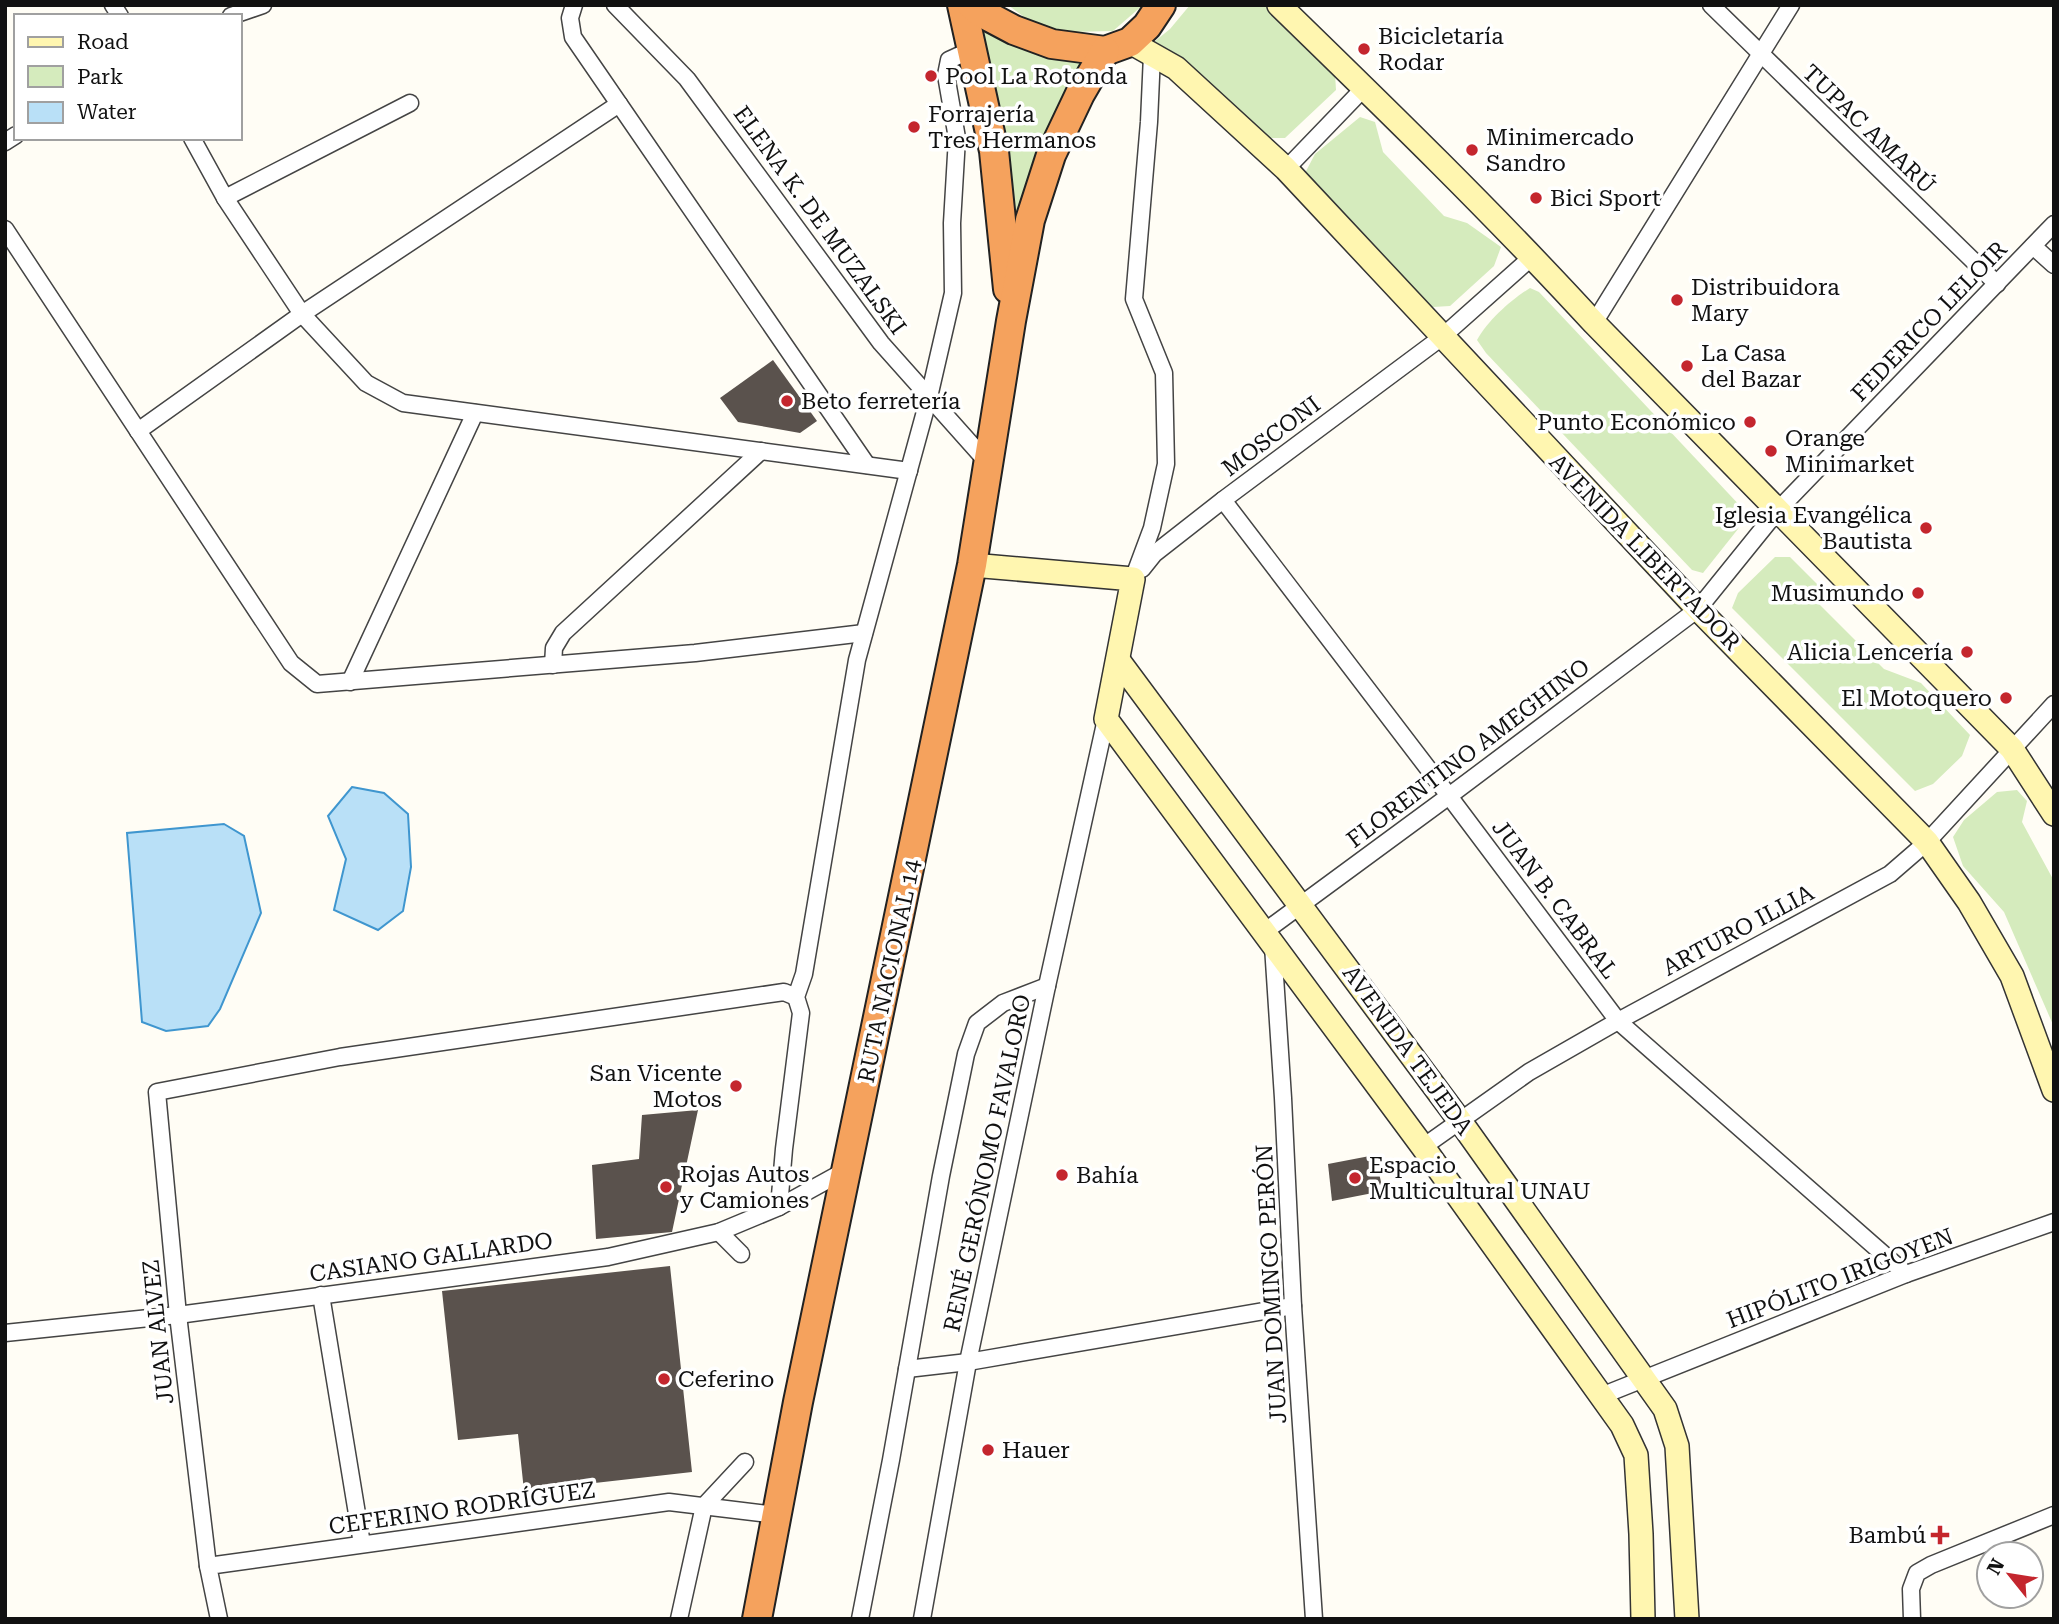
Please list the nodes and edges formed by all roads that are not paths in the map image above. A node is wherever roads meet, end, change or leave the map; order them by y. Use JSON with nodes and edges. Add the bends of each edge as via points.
{"nodes":[{"id":1,"x":263,"y":5,"type":"edge"},
{"id":2,"x":575,"y":5,"type":"edge"},
{"id":3,"x":615,"y":5,"type":"edge"},
{"id":4,"x":962,"y":5,"type":"edge"},
{"id":5,"x":972,"y":5,"type":"edge"},
{"id":6,"x":1161,"y":5,"type":"edge"},
{"id":7,"x":1279,"y":5,"type":"edge"},
{"id":8,"x":1711,"y":5,"type":"edge"},
{"id":9,"x":1791,"y":5,"type":"edge"},
{"id":10,"x":237,"y":14,"type":"edge"},
{"id":11,"x":1129,"y":49,"type":"junction"},
{"id":12,"x":971,"y":50,"type":"junction"},
{"id":13,"x":1760,"y":54,"type":"junction"},
{"id":14,"x":1364,"y":88,"type":"junction"},
{"id":15,"x":410,"y":103,"type":"dead end"},
{"id":16,"x":619,"y":104,"type":"junction"},
{"id":17,"x":193,"y":140,"type":"edge"},
{"id":18,"x":1286,"y":169,"type":"junction"},
{"id":19,"x":225,"y":198,"type":"junction"},
{"id":20,"x":2054,"y":224,"type":"edge"},
{"id":21,"x":5,"y":229,"type":"edge"},
{"id":22,"x":2033,"y":246,"type":"junction"},
{"id":23,"x":1533,"y":256,"type":"junction"},
{"id":24,"x":2054,"y":265,"type":"edge"},
{"id":25,"x":1997,"y":284,"type":"junction"},
{"id":26,"x":302,"y":314,"type":"junction"},
{"id":27,"x":1011,"y":321,"type":"junction"},
{"id":28,"x":1594,"y":323,"type":"junction"},
{"id":29,"x":1442,"y":337,"type":"junction"},
{"id":30,"x":929,"y":397,"type":"junction"},
{"id":31,"x":475,"y":412,"type":"junction"},
{"id":32,"x":138,"y":431,"type":"junction"},
{"id":33,"x":761,"y":451,"type":"junction"},
{"id":34,"x":988,"y":463,"type":"junction"},
{"id":35,"x":867,"y":465,"type":"junction"},
{"id":36,"x":909,"y":471,"type":"junction"},
{"id":37,"x":1223,"y":500,"type":"junction"},
{"id":38,"x":1778,"y":510,"type":"junction"},
{"id":39,"x":972,"y":565,"type":"junction"},
{"id":40,"x":1133,"y":579,"type":"junction"},
{"id":41,"x":1698,"y":609,"type":"junction"},
{"id":42,"x":864,"y":633,"type":"junction"},
{"id":43,"x":1118,"y":660,"type":"junction"},
{"id":44,"x":553,"y":665,"type":"junction"},
{"id":45,"x":350,"y":682,"type":"junction"},
{"id":46,"x":2054,"y":704,"type":"edge"},
{"id":47,"x":1106,"y":719,"type":"junction"},
{"id":48,"x":2012,"y":749,"type":"junction"},
{"id":49,"x":1449,"y":796,"type":"junction"},
{"id":50,"x":2054,"y":814,"type":"edge"},
{"id":51,"x":1927,"y":842,"type":"junction"},
{"id":52,"x":1300,"y":904,"type":"junction"},
{"id":53,"x":1269,"y":939,"type":"junction"},
{"id":54,"x":1047,"y":986,"type":"junction"},
{"id":55,"x":796,"y":997,"type":"junction"},
{"id":56,"x":1618,"y":1021,"type":"junction"},
{"id":57,"x":2054,"y":1090,"type":"edge"},
{"id":58,"x":1460,"y":1121,"type":"junction"},
{"id":59,"x":1423,"y":1147,"type":"junction"},
{"id":60,"x":848,"y":1169,"type":"junction"},
{"id":61,"x":779,"y":1207,"type":"junction"},
{"id":62,"x":2054,"y":1223,"type":"edge"},
{"id":63,"x":719,"y":1233,"type":"junction"},
{"id":64,"x":741,"y":1254,"type":"dead end"},
{"id":65,"x":1906,"y":1274,"type":"junction"},
{"id":66,"x":321,"y":1295,"type":"junction"},
{"id":67,"x":1293,"y":1306,"type":"junction"},
{"id":68,"x":178,"y":1315,"type":"junction"},
{"id":69,"x":5,"y":1334,"type":"edge"},
{"id":70,"x":968,"y":1362,"type":"junction"},
{"id":71,"x":907,"y":1369,"type":"junction"},
{"id":72,"x":1643,"y":1379,"type":"junction"},
{"id":73,"x":1601,"y":1396,"type":"junction"},
{"id":74,"x":745,"y":1462,"type":"dead end"},
{"id":75,"x":704,"y":1506,"type":"junction"},
{"id":76,"x":776,"y":1515,"type":"junction"},
{"id":77,"x":2054,"y":1515,"type":"edge"},
{"id":78,"x":362,"y":1544,"type":"junction"},
{"id":79,"x":208,"y":1566,"type":"junction"},
{"id":80,"x":219,"y":1619,"type":"edge"},
{"id":81,"x":679,"y":1619,"type":"edge"},
{"id":82,"x":757,"y":1619,"type":"edge"},
{"id":83,"x":860,"y":1619,"type":"edge"},
{"id":84,"x":922,"y":1619,"type":"edge"},
{"id":85,"x":1314,"y":1619,"type":"edge"},
{"id":86,"x":1643,"y":1619,"type":"edge"},
{"id":87,"x":1687,"y":1619,"type":"edge"},
{"id":88,"x":1912,"y":1619,"type":"edge"}],
"edges":[{"from":1,"to":10,"type":"street"},
{"from":2,"to":16,"type":"street","via":[[570,18],[573,37]]},
{"from":3,"to":30,"type":"street","name":"ELENA K. DE MUZALSKI","via":[[687,79],[881,344]]},
{"from":4,"to":12,"type":"highway","name":"RUTA NACIONAL 14"},
{"from":5,"to":11,"type":"highway","via":[[1014,30],[1052,44]]},
{"from":6,"to":11,"type":"highway","name":"RUTA NACIONAL 14"},
{"from":7,"to":14,"type":"main road"},
{"from":8,"to":13,"type":"street","name":"TUPAC AMARÚ"},
{"from":9,"to":13,"type":"street"},
{"from":11,"to":18,"type":"main road","name":"AVENIDA LIBERTADOR","via":[[1176,68]]},
{"from":11,"to":27,"type":"highway","name":"RUTA NACIONAL 14","via":[[1080,94],[1051,155],[1030,220]]},
{"from":11,"to":40,"type":"street","via":[[1149,122],[1134,299],[1164,373],[1166,464],[1152,528]]},
{"from":12,"to":27,"type":"highway","name":"RUTA NACIONAL 14","via":[[994,151]]},
{"from":12,"to":30,"type":"street","via":[[949,60],[946,75],[957,138],[953,293]]},
{"from":13,"to":25,"type":"street","name":"TUPAC AMARÚ"},
{"from":13,"to":28,"type":"street"},
{"from":14,"to":18,"type":"street"},
{"from":14,"to":23,"type":"main road"},
{"from":15,"to":19,"type":"street"},
{"from":16,"to":26,"type":"street"},
{"from":16,"to":35,"type":"street"},
{"from":17,"to":19,"type":"street"},
{"from":18,"to":29,"type":"main road","name":"AVENIDA LIBERTADOR"},
{"from":19,"to":26,"type":"street"},
{"from":20,"to":22,"type":"street","name":"FEDERICO LELOIR"},
{"from":21,"to":32,"type":"street"},
{"from":22,"to":24,"type":"street"},
{"from":22,"to":25,"type":"street","name":"FEDERICO LELOIR"},
{"from":23,"to":28,"type":"main road"},
{"from":23,"to":29,"type":"street","name":"MOSCONI"},
{"from":25,"to":38,"type":"street","name":"FEDERICO LELOIR"},
{"from":26,"to":31,"type":"street","via":[[366,383],[403,403]]},
{"from":26,"to":32,"type":"street"},
{"from":27,"to":34,"type":"highway","name":"RUTA NACIONAL 14"},
{"from":28,"to":38,"type":"main road"},
{"from":29,"to":37,"type":"street","name":"MOSCONI"},
{"from":29,"to":41,"type":"main road","name":"AVENIDA LIBERTADOR"},
{"from":30,"to":34,"type":"street","name":"ELENA K. DE MUZALSKI"},
{"from":30,"to":36,"type":"street"},
{"from":31,"to":33,"type":"street"},
{"from":31,"to":45,"type":"street"},
{"from":32,"to":45,"type":"street","via":[[291,663],[317,684]]},
{"from":33,"to":35,"type":"street"},
{"from":33,"to":44,"type":"street","via":[[563,633],[554,648]]},
{"from":34,"to":39,"type":"highway","name":"RUTA NACIONAL 14"},
{"from":35,"to":36,"type":"street"},
{"from":36,"to":42,"type":"street"},
{"from":37,"to":40,"type":"street","name":"MOSCONI","via":[[1154,554]]},
{"from":37,"to":49,"type":"street","name":"JUAN B. CABRAL"},
{"from":38,"to":41,"type":"street","name":"FEDERICO LELOIR"},
{"from":38,"to":48,"type":"main road"},
{"from":39,"to":40,"type":"main road"},
{"from":39,"to":60,"type":"highway","name":"RUTA NACIONAL 14"},
{"from":40,"to":43,"type":"main road"},
{"from":41,"to":49,"type":"street","name":"FLORENTINO AMEGHINO"},
{"from":41,"to":51,"type":"main road","name":"AVENIDA LIBERTADOR"},
{"from":42,"to":44,"type":"street"},
{"from":42,"to":55,"type":"street","via":[[804,974]]},
{"from":43,"to":47,"type":"main road"},
{"from":43,"to":52,"type":"main road","name":"AVENIDA TEJEDA"},
{"from":44,"to":45,"type":"street"},
{"from":46,"to":48,"type":"street","name":"ARTURO ILLIA"},
{"from":47,"to":53,"type":"main road","name":"AVENIDA TEJEDA"},
{"from":47,"to":54,"type":"street","name":"RENÉ GERÓNOMO FAVALORO"},
{"from":48,"to":50,"type":"main road"},
{"from":48,"to":51,"type":"street","name":"ARTURO ILLIA"},
{"from":49,"to":52,"type":"street","name":"FLORENTINO AMEGHINO"},
{"from":49,"to":56,"type":"street","name":"JUAN B. CABRAL"},
{"from":51,"to":56,"type":"street","name":"ARTURO ILLIA","via":[[1890,874]]},
{"from":51,"to":57,"type":"main road","name":"AVENIDA LIBERTADOR","via":[[2012,976]]},
{"from":52,"to":53,"type":"street","name":"FLORENTINO AMEGHINO"},
{"from":52,"to":58,"type":"main road","name":"AVENIDA TEJEDA"},
{"from":53,"to":59,"type":"main road","name":"AVENIDA TEJEDA"},
{"from":53,"to":67,"type":"street","name":"JUAN DOMINGO PERÓN","via":[[1283,1098]]},
{"from":54,"to":70,"type":"street","name":"RENÉ GERÓNOMO FAVALORO"},
{"from":54,"to":71,"type":"street","via":[[1003,1003],[977,1023],[966,1054]]},
{"from":55,"to":61,"type":"street","via":[[801,1013]]},
{"from":55,"to":68,"type":"street","name":"JUAN ALVEZ","via":[[784,992],[354,1055],[157,1093]]},
{"from":56,"to":58,"type":"street","name":"ARTURO ILLIA","via":[[1529,1072]]},
{"from":56,"to":65,"type":"street","name":"JUAN B. CABRAL"},
{"from":58,"to":59,"type":"street","name":"ARTURO ILLIA"},
{"from":58,"to":72,"type":"main road","name":"AVENIDA TEJEDA"},
{"from":59,"to":73,"type":"main road","name":"AVENIDA TEJEDA"},
{"from":60,"to":61,"type":"street","name":"CASIANO GALLARDO"},
{"from":60,"to":76,"type":"highway","name":"RUTA NACIONAL 14"},
{"from":61,"to":63,"type":"street","name":"CASIANO GALLARDO"},
{"from":62,"to":65,"type":"street","name":"HIPÓLITO IRIGOYEN"},
{"from":63,"to":64,"type":"street"},
{"from":63,"to":66,"type":"street","name":"CASIANO GALLARDO","via":[[608,1257]]},
{"from":65,"to":72,"type":"street","name":"HIPÓLITO IRIGOYEN"},
{"from":66,"to":68,"type":"street","name":"CASIANO GALLARDO"},
{"from":66,"to":78,"type":"street"},
{"from":67,"to":70,"type":"street"},
{"from":67,"to":85,"type":"street","name":"JUAN DOMINGO PERÓN"},
{"from":68,"to":69,"type":"street","name":"CASIANO GALLARDO"},
{"from":68,"to":79,"type":"street","name":"JUAN ALVEZ"},
{"from":70,"to":71,"type":"street"},
{"from":70,"to":84,"type":"street","name":"RENÉ GERÓNOMO FAVALORO"},
{"from":71,"to":83,"type":"street"},
{"from":72,"to":73,"type":"street","name":"HIPÓLITO IRIGOYEN"},
{"from":72,"to":87,"type":"main road","name":"AVENIDA TEJEDA","via":[[1665,1409],[1677,1446]]},
{"from":73,"to":86,"type":"main road","name":"AVENIDA TEJEDA","via":[[1636,1455]]},
{"from":74,"to":75,"type":"street"},
{"from":75,"to":76,"type":"street","name":"CEFERINO RODRÍGUEZ"},
{"from":75,"to":78,"type":"street","name":"CEFERINO RODRÍGUEZ","via":[[669,1502]]},
{"from":75,"to":81,"type":"street"},
{"from":76,"to":82,"type":"highway","name":"RUTA NACIONAL 14"},
{"from":77,"to":88,"type":"street","via":[[1917,1573],[1911,1589]]},
{"from":78,"to":79,"type":"street","name":"CEFERINO RODRÍGUEZ"},
{"from":79,"to":80,"type":"street"}]}
